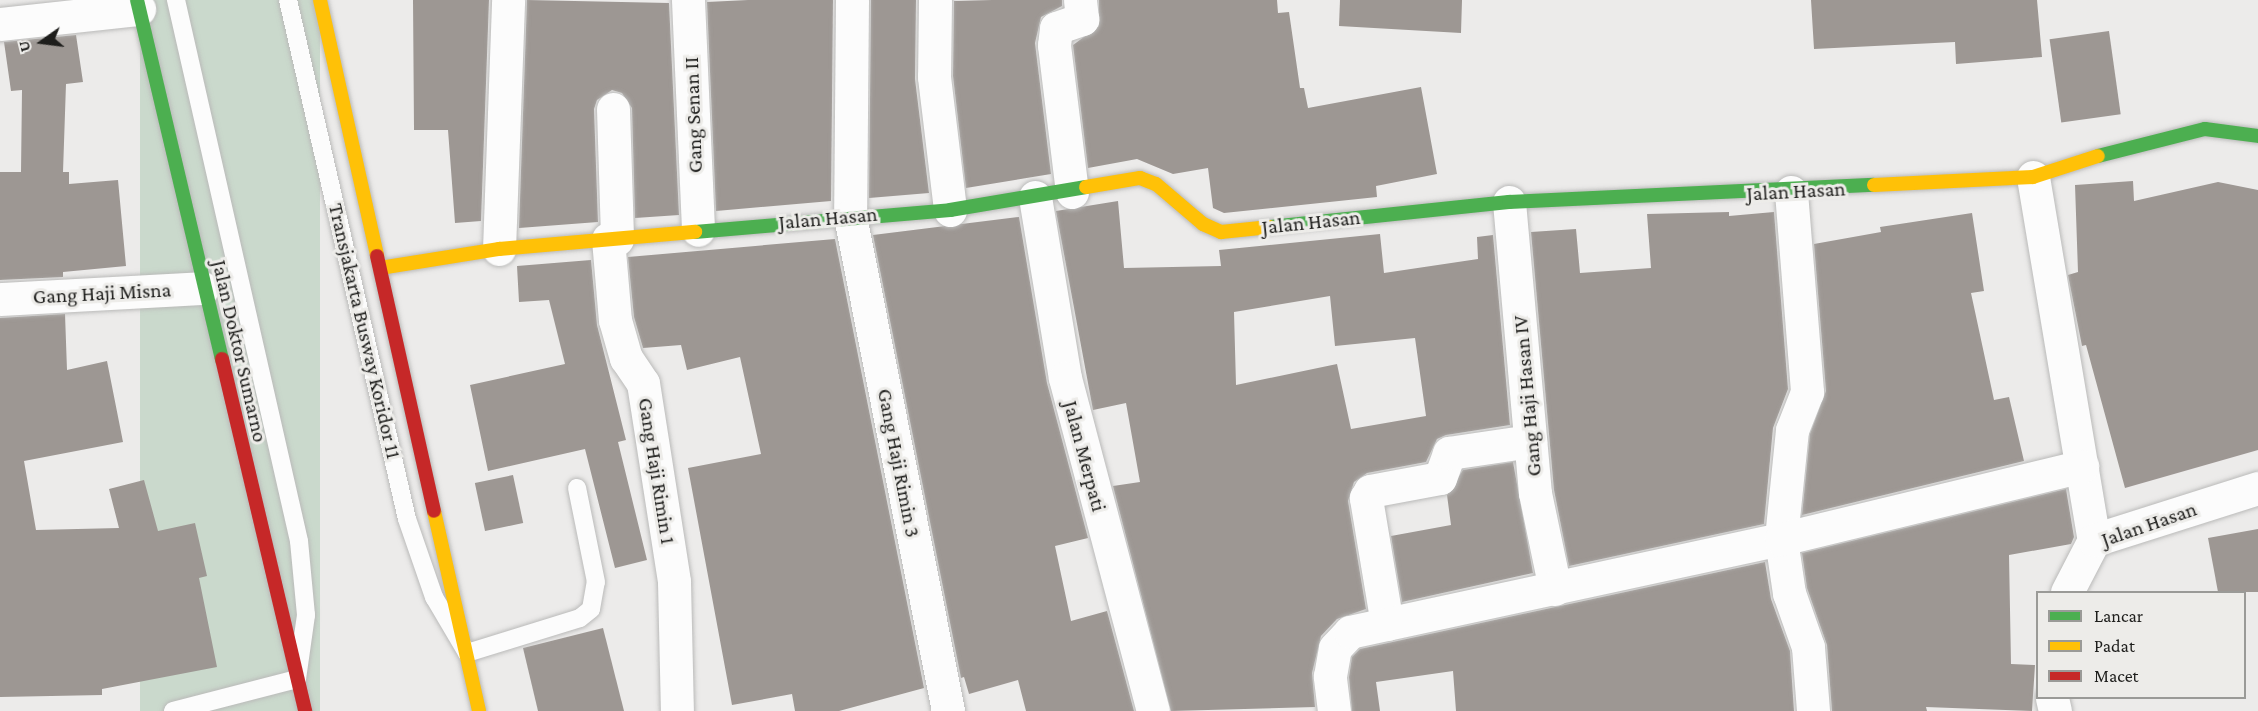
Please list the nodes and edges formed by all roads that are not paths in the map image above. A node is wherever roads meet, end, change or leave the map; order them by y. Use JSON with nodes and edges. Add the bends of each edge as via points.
{"nodes":[{"id":1,"x":176,"y":0,"type":"edge"},
{"id":2,"x":288,"y":0,"type":"edge"},
{"id":3,"x":320,"y":0,"type":"edge"},
{"id":4,"x":508,"y":0,"type":"edge"},
{"id":5,"x":688,"y":0,"type":"edge"},
{"id":6,"x":852,"y":0,"type":"edge"},
{"id":7,"x":935,"y":0,"type":"edge"},
{"id":8,"x":1080,"y":0,"type":"edge"},
{"id":9,"x":138,"y":4,"type":"edge"},
{"id":10,"x":0,"y":24,"type":"edge"},
{"id":11,"x":614,"y":109,"type":"dead end"},
{"id":12,"x":2258,"y":136,"type":"edge"},
{"id":13,"x":2033,"y":177,"type":"junction"},
{"id":14,"x":1072,"y":192,"type":"junction"},
{"id":15,"x":1791,"y":192,"type":"junction"},
{"id":16,"x":1035,"y":197,"type":"junction"},
{"id":17,"x":1509,"y":202,"type":"junction"},
{"id":18,"x":950,"y":210,"type":"junction"},
{"id":19,"x":850,"y":216,"type":"junction"},
{"id":20,"x":698,"y":230,"type":"junction"},
{"id":21,"x":613,"y":239,"type":"junction"},
{"id":22,"x":500,"y":249,"type":"junction"},
{"id":23,"x":380,"y":268,"type":"junction"},
{"id":24,"x":203,"y":288,"type":"junction"},
{"id":25,"x":0,"y":299,"type":"edge"},
{"id":26,"x":1530,"y":441,"type":"junction"},
{"id":27,"x":2082,"y":466,"type":"junction"},
{"id":28,"x":577,"y":488,"type":"dead end"},
{"id":29,"x":2258,"y":488,"type":"edge"},
{"id":30,"x":1781,"y":539,"type":"junction"},
{"id":31,"x":2094,"y":540,"type":"junction"},
{"id":32,"x":1555,"y":589,"type":"junction"},
{"id":33,"x":2068,"y":591,"type":"edge"},
{"id":34,"x":1386,"y":624,"type":"junction"},
{"id":35,"x":466,"y":653,"type":"junction"},
{"id":36,"x":297,"y":679,"type":"junction"},
{"id":37,"x":173,"y":711,"type":"edge"},
{"id":38,"x":305,"y":711,"type":"edge"},
{"id":39,"x":479,"y":711,"type":"edge"},
{"id":40,"x":677,"y":711,"type":"edge"},
{"id":41,"x":948,"y":711,"type":"edge"},
{"id":42,"x":1153,"y":711,"type":"edge"},
{"id":43,"x":1334,"y":711,"type":"edge"},
{"id":44,"x":1812,"y":711,"type":"edge"}],
"edges":[{"from":1,"to":36,"type":"lane","via":[[299,541],[306,615]]},
{"from":2,"to":35,"type":"lane","name":"Transjakarta Busway Koridor 11","via":[[407,519],[434,597]]},
{"from":3,"to":23,"type":"street"},
{"from":4,"to":22,"type":"street"},
{"from":5,"to":20,"type":"street","name":"Gang Senan II"},
{"from":6,"to":19,"type":"street","name":"Gang Haji Rimin 3"},
{"from":7,"to":18,"type":"street","via":[[934,77]]},
{"from":8,"to":14,"type":"street","via":[[1082,19],[1056,28],[1054,45]]},
{"from":9,"to":10,"type":"street"},
{"from":9,"to":24,"type":"street","name":"Jalan Doktor Sumarno"},
{"from":11,"to":21,"type":"street","name":"Gang Haji Rimin 1"},
{"from":12,"to":13,"type":"street","name":"Jalan Hasan","via":[[2205,129],[2131,145]]},
{"from":13,"to":15,"type":"street","name":"Jalan Hasan"},
{"from":13,"to":27,"type":"street"},
{"from":14,"to":16,"type":"street","name":"Jalan Hasan"},
{"from":14,"to":17,"type":"street","name":"Jalan Hasan","via":[[1140,178],[1156,184],[1203,224],[1221,231]]},
{"from":15,"to":17,"type":"street","name":"Jalan Hasan"},
{"from":15,"to":30,"type":"street","via":[[1807,392],[1792,430]]},
{"from":16,"to":18,"type":"street","name":"Jalan Hasan"},
{"from":16,"to":42,"type":"street","name":"Jalan Merpati","via":[[1065,378]]},
{"from":17,"to":26,"type":"street","name":"Gang Haji Hasan IV"},
{"from":18,"to":19,"type":"street","name":"Jalan Hasan"},
{"from":19,"to":20,"type":"street","name":"Jalan Hasan"},
{"from":19,"to":41,"type":"street","name":"Gang Haji Rimin 3"},
{"from":20,"to":21,"type":"street","name":"Jalan Hasan"},
{"from":21,"to":22,"type":"street","name":"Jalan Hasan"},
{"from":21,"to":40,"type":"street","name":"Gang Haji Rimin 1","via":[[615,320],[626,358],[643,383],[674,582]]},
{"from":22,"to":23,"type":"street","name":"Jalan Hasan"},
{"from":23,"to":35,"type":"street"},
{"from":24,"to":25,"type":"street","name":"Gang Haji Misna"},
{"from":24,"to":36,"type":"street","name":"Jalan Doktor Sumarno"},
{"from":26,"to":32,"type":"street","name":"Gang Haji Hasan IV","via":[[1535,493]]},
{"from":26,"to":34,"type":"street","via":[[1449,453],[1440,478],[1370,491],[1365,498]]},
{"from":27,"to":30,"type":"street"},
{"from":27,"to":31,"type":"street"},
{"from":28,"to":35,"type":"lane","via":[[596,582],[591,609],[580,618]]},
{"from":29,"to":31,"type":"street","name":"Jalan Hasan"},
{"from":30,"to":32,"type":"street"},
{"from":30,"to":44,"type":"street","via":[[1789,593],[1808,647]]},
{"from":31,"to":33,"type":"street","name":"Jalan Hasan"},
{"from":32,"to":34,"type":"street"},
{"from":34,"to":43,"type":"street","via":[[1350,632],[1335,648],[1330,676]]},
{"from":35,"to":39,"type":"street"},
{"from":36,"to":37,"type":"lane"},
{"from":36,"to":38,"type":"street","name":"Jalan Doktor Sumarno"}]}
